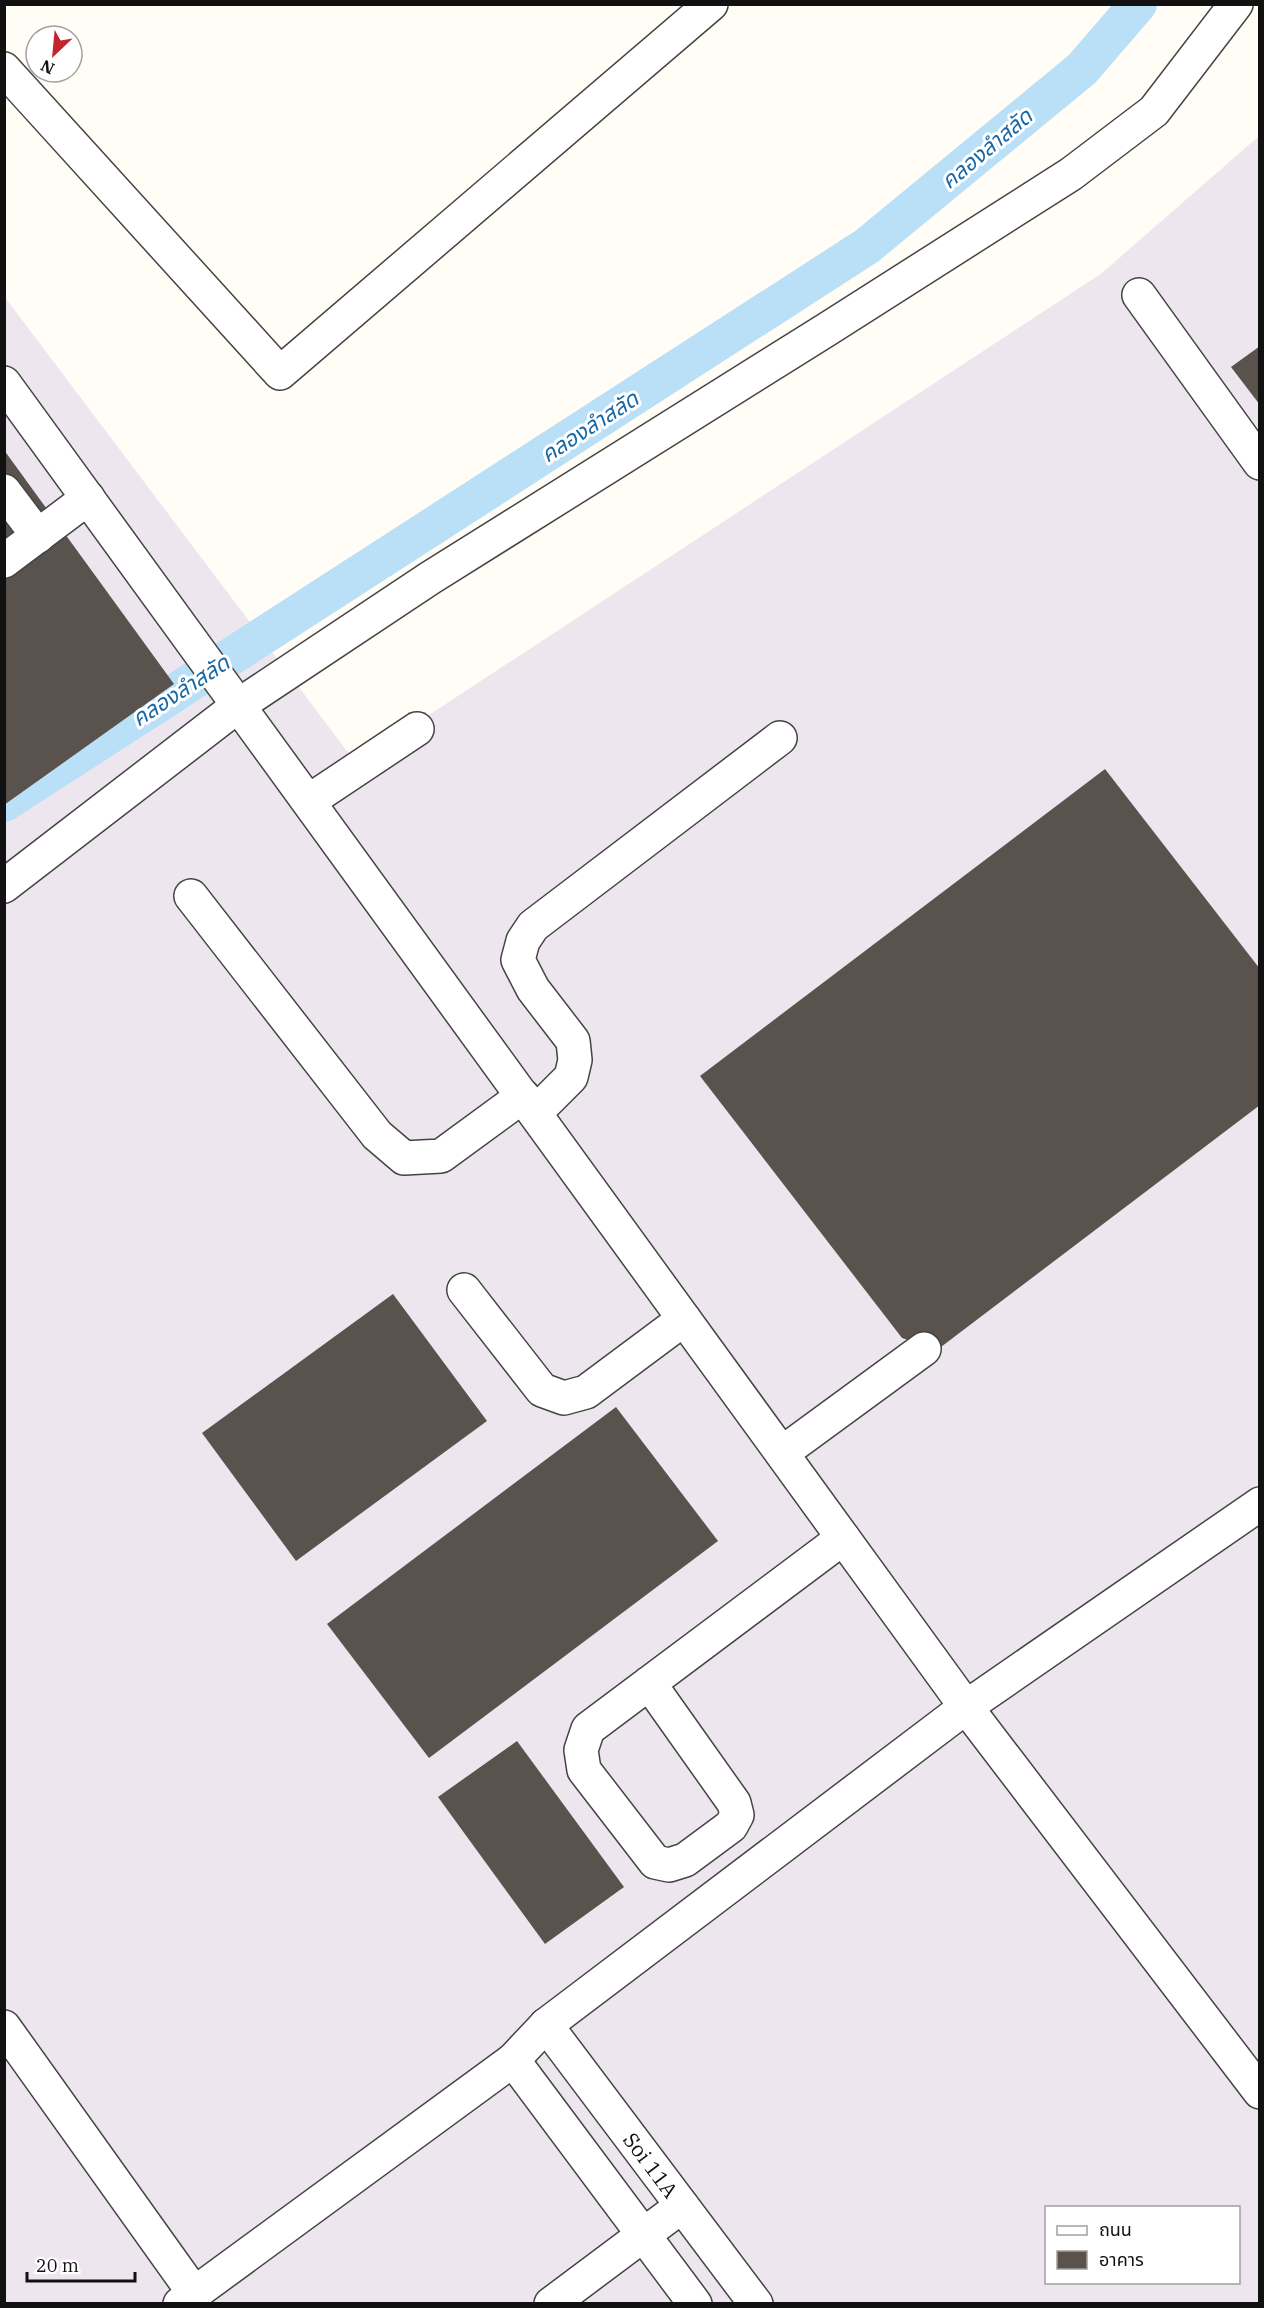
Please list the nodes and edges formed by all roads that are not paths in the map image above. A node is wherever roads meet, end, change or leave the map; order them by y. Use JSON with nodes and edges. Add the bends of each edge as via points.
{"nodes":[{"id":1,"x":711,"y":4,"type":"edge"},
{"id":2,"x":1236,"y":4,"type":"edge"},
{"id":3,"x":4,"y":69,"type":"edge"},
{"id":4,"x":1139,"y":295,"type":"dead end"},
{"id":5,"x":4,"y":383,"type":"edge"},
{"id":6,"x":1260,"y":463,"type":"edge"},
{"id":7,"x":4,"y":491,"type":"edge"},
{"id":8,"x":88,"y":498,"type":"junction"},
{"id":9,"x":38,"y":536,"type":"junction"},
{"id":10,"x":4,"y":561,"type":"edge"},
{"id":11,"x":239,"y":705,"type":"junction"},
{"id":12,"x":417,"y":729,"type":"dead end"},
{"id":13,"x":780,"y":738,"type":"dead end"},
{"id":14,"x":309,"y":801,"type":"junction"},
{"id":15,"x":4,"y":886,"type":"edge"},
{"id":16,"x":191,"y":896,"type":"dead end"},
{"id":17,"x":529,"y":1105,"type":"junction"},
{"id":18,"x":464,"y":1290,"type":"dead end"},
{"id":19,"x":684,"y":1319,"type":"junction"},
{"id":20,"x":924,"y":1349,"type":"dead end"},
{"id":21,"x":782,"y":1453,"type":"junction"},
{"id":22,"x":1260,"y":1504,"type":"edge"},
{"id":23,"x":843,"y":1538,"type":"junction"},
{"id":24,"x":649,"y":1683,"type":"junction"},
{"id":25,"x":966,"y":1707,"type":"junction"},
{"id":26,"x":546,"y":2025,"type":"junction"},
{"id":27,"x":4,"y":2026,"type":"edge"},
{"id":28,"x":513,"y":2060,"type":"junction"},
{"id":29,"x":1260,"y":2092,"type":"edge"},
{"id":30,"x":682,"y":2206,"type":"junction"},
{"id":31,"x":644,"y":2234,"type":"junction"},
{"id":32,"x":747,"y":2292,"type":"edge"},
{"id":33,"x":187,"y":2298,"type":"edge"},
{"id":34,"x":551,"y":2304,"type":"edge"},
{"id":35,"x":695,"y":2304,"type":"edge"},
{"id":36,"x":704,"y":2304,"type":"edge"}],
"edges":[{"from":1,"to":3,"type":"street","via":[[280,373]]},
{"from":2,"to":11,"type":"street","via":[[1154,111],[1071,174],[430,578]]},
{"from":4,"to":6,"type":"street"},
{"from":5,"to":8,"type":"street"},
{"from":7,"to":9,"type":"street"},
{"from":8,"to":9,"type":"street"},
{"from":8,"to":11,"type":"street"},
{"from":9,"to":10,"type":"street"},
{"from":11,"to":14,"type":"street"},
{"from":11,"to":15,"type":"street"},
{"from":12,"to":14,"type":"street"},
{"from":13,"to":17,"type":"street","via":[[533,926],[523,940],[518,960],[533,989],[573,1041],[574,1050],[571,1077]]},
{"from":14,"to":17,"type":"street"},
{"from":16,"to":17,"type":"street","via":[[377,1135],[404,1158],[441,1156]]},
{"from":17,"to":19,"type":"street"},
{"from":18,"to":19,"type":"street","via":[[542,1390],[564,1398],[586,1392]]},
{"from":19,"to":21,"type":"street"},
{"from":20,"to":21,"type":"street"},
{"from":21,"to":23,"type":"street"},
{"from":22,"to":25,"type":"street"},
{"from":23,"to":24,"type":"street"},
{"from":23,"to":25,"type":"street"},
{"from":24,"to":24,"type":"street","via":[[588,1729],[581,1750],[584,1770],[655,1862],[669,1865],[685,1860],[731,1826],[737,1815],[734,1803]]},
{"from":25,"to":26,"type":"street"},
{"from":25,"to":29,"type":"street"},
{"from":26,"to":28,"type":"street"},
{"from":26,"to":30,"type":"street","name":"Soi 11A"},
{"from":27,"to":33,"type":"street"},
{"from":28,"to":31,"type":"street"},
{"from":28,"to":33,"type":"street"},
{"from":30,"to":31,"type":"street"},
{"from":30,"to":32,"type":"street","name":"Soi 11A"},
{"from":31,"to":34,"type":"street"},
{"from":31,"to":35,"type":"street"},
{"from":32,"to":36,"type":"street"}]}
